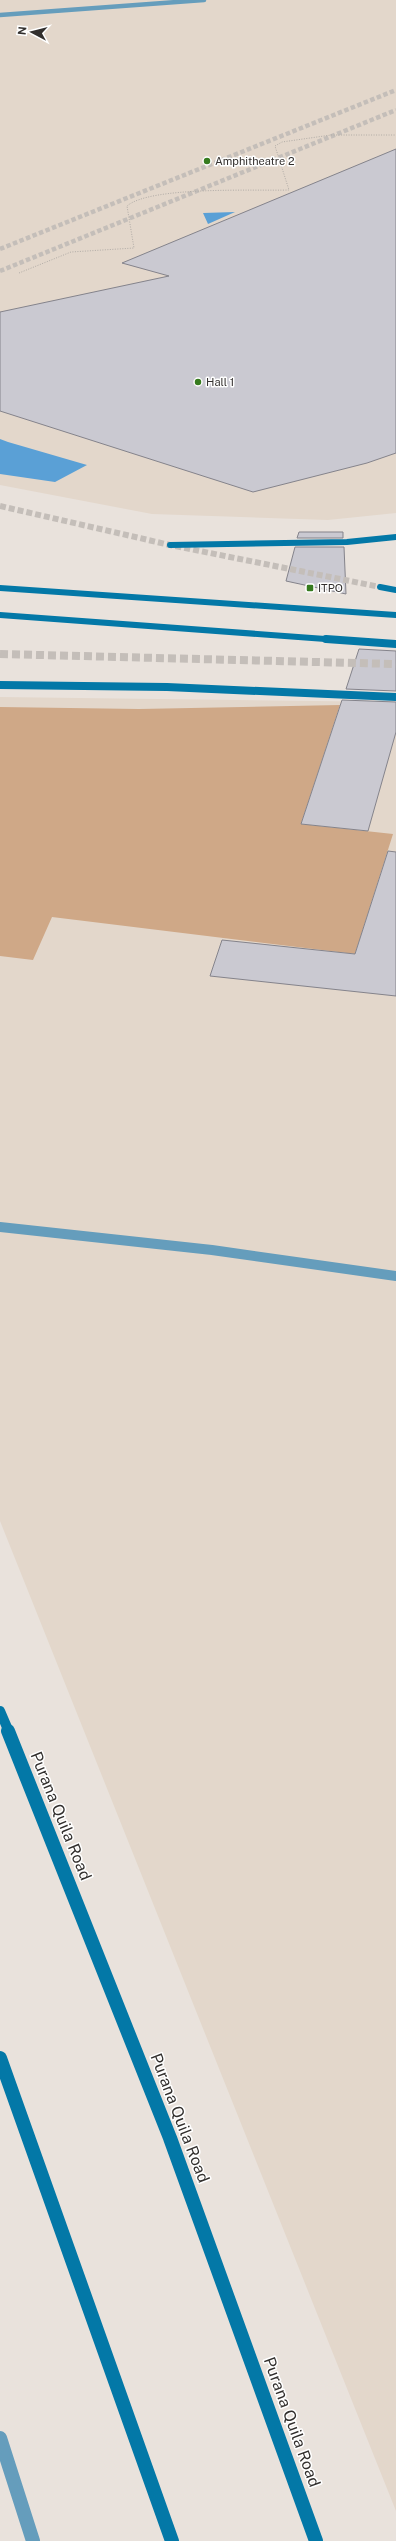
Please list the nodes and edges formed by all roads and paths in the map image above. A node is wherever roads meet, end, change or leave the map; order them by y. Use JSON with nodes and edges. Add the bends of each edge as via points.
{"nodes":[{"id":1,"x":204,"y":0,"type":"edge"},
{"id":2,"x":0,"y":10,"type":"edge"},
{"id":3,"x":19,"y":14,"type":"junction"},
{"id":4,"x":0,"y":15,"type":"edge"},
{"id":5,"x":396,"y":135,"type":"edge"},
{"id":6,"x":19,"y":274,"type":"dead end"},
{"id":7,"x":396,"y":537,"type":"edge"},
{"id":8,"x":170,"y":545,"type":"dead end"},
{"id":9,"x":380,"y":587,"type":"tunnel mouth"},
{"id":10,"x":0,"y":588,"type":"edge"},
{"id":11,"x":396,"y":590,"type":"edge"},
{"id":12,"x":0,"y":615,"type":"edge"},
{"id":13,"x":396,"y":615,"type":"edge"},
{"id":14,"x":396,"y":644,"type":"edge"},
{"id":15,"x":0,"y":685,"type":"edge"},
{"id":16,"x":396,"y":697,"type":"edge"},
{"id":17,"x":0,"y":1227,"type":"edge"},
{"id":18,"x":396,"y":1276,"type":"edge"},
{"id":19,"x":0,"y":1711,"type":"edge"},
{"id":20,"x":0,"y":2058,"type":"edge"},
{"id":21,"x":0,"y":2438,"type":"edge"},
{"id":22,"x":33,"y":2541,"type":"edge"},
{"id":23,"x":172,"y":2541,"type":"edge"},
{"id":24,"x":316,"y":2541,"type":"edge"}],
"edges":[{"from":1,"to":3,"type":"lane"},
{"from":2,"to":3,"type":"lane"},
{"from":3,"to":4,"type":"lane"},
{"from":5,"to":6,"type":"path","via":[[299,137],[280,141],[275,146],[289,190],[159,194],[141,198],[127,206],[134,248],[71,252]]},
{"from":7,"to":8,"type":"main road","via":[[347,542]]},
{"from":9,"to":11,"type":"main road"},
{"from":10,"to":13,"type":"main road"},
{"from":12,"to":14,"type":"main road"},
{"from":15,"to":16,"type":"main road","via":[[167,687]]},
{"from":17,"to":18,"type":"lane","via":[[212,1250]]},
{"from":19,"to":24,"type":"main road","name":"Purana Quila Road","via":[[170,2138]]},
{"from":20,"to":23,"type":"main road"},
{"from":21,"to":22,"type":"lane"}]}
